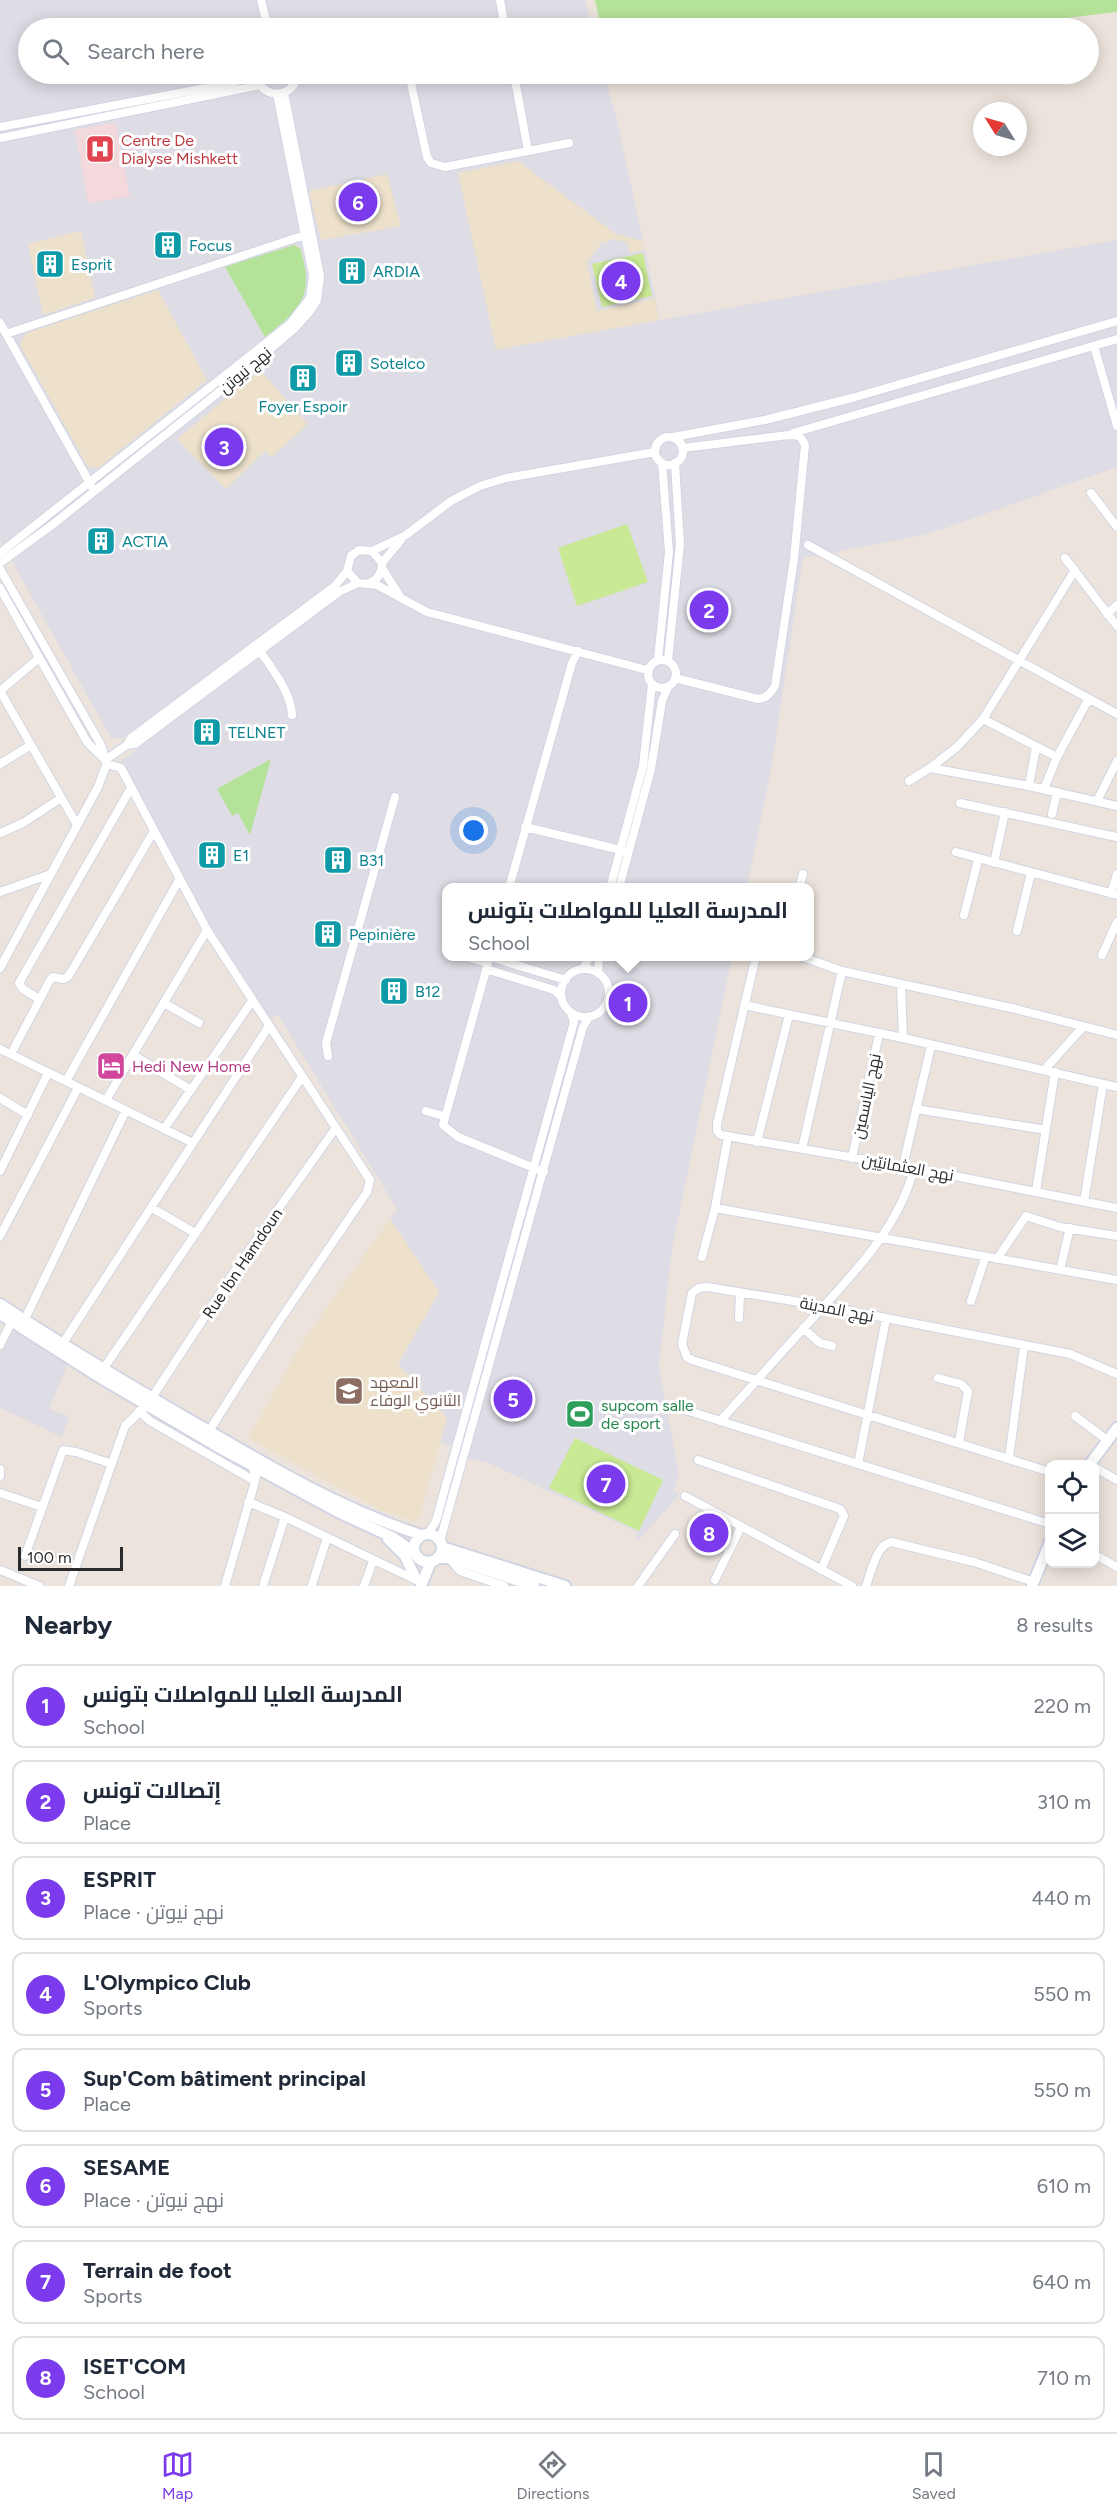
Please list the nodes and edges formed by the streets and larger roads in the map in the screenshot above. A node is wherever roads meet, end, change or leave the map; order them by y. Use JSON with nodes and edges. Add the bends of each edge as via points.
{"nodes":[{"id":1,"x":261,"y":0,"type":"edge"},
{"id":2,"x":500,"y":0,"type":"edge"},
{"id":3,"x":266,"y":18,"type":"edge"},
{"id":4,"x":503,"y":18,"type":"edge"},
{"id":5,"x":227,"y":84,"type":"edge"},
{"id":6,"x":294,"y":84,"type":"edge"},
{"id":7,"x":411,"y":84,"type":"edge"},
{"id":8,"x":516,"y":84,"type":"edge"},
{"id":9,"x":260,"y":85,"type":"joint"},
{"id":10,"x":280,"y":94,"type":"junction"},
{"id":11,"x":90,"y":110,"type":"junction"},
{"id":12,"x":93,"y":119,"type":"junction"},
{"id":13,"x":0,"y":127,"type":"edge"},
{"id":14,"x":0,"y":138,"type":"edge"},
{"id":15,"x":570,"y":144,"type":"dead end"},
{"id":16,"x":528,"y":151,"type":"junction"},
{"id":17,"x":309,"y":234,"type":"junction"},
{"id":18,"x":1117,"y":321,"type":"edge"},
{"id":19,"x":0,"y":323,"type":"edge"},
{"id":20,"x":6,"y":334,"type":"junction"},
{"id":21,"x":1117,"y":339,"type":"edge"},
{"id":22,"x":1094,"y":346,"type":"junction"},
{"id":23,"x":1117,"y":426,"type":"edge"},
{"id":24,"x":789,"y":435,"type":"junction"},
{"id":25,"x":673,"y":437,"type":"junction"},
{"id":26,"x":683,"y":448,"type":"junction"},
{"id":27,"x":655,"y":452,"type":"junction"},
{"id":28,"x":662,"y":463,"type":"junction"},
{"id":29,"x":675,"y":463,"type":"junction"},
{"id":30,"x":92,"y":487,"type":"junction"},
{"id":31,"x":1091,"y":493,"type":"dead end"},
{"id":32,"x":1117,"y":527,"type":"edge"},
{"id":33,"x":406,"y":535,"type":"junction"},
{"id":34,"x":808,"y":545,"type":"dead end"},
{"id":35,"x":372,"y":551,"type":"junction"},
{"id":36,"x":0,"y":553,"type":"edge"},
{"id":37,"x":1065,"y":558,"type":"dead end"},
{"id":38,"x":0,"y":563,"type":"edge"},
{"id":39,"x":382,"y":566,"type":"junction"},
{"id":40,"x":0,"y":569,"type":"edge"},
{"id":41,"x":1075,"y":570,"type":"junction"},
{"id":42,"x":347,"y":571,"type":"junction"},
{"id":43,"x":358,"y":583,"type":"junction"},
{"id":44,"x":369,"y":583,"type":"junction"},
{"id":45,"x":0,"y":588,"type":"edge"},
{"id":46,"x":402,"y":598,"type":"junction"},
{"id":47,"x":1117,"y":605,"type":"edge"},
{"id":48,"x":1107,"y":614,"type":"junction"},
{"id":49,"x":1117,"y":626,"type":"edge"},
{"id":50,"x":258,"y":649,"type":"junction"},
{"id":51,"x":578,"y":651,"type":"junction"},
{"id":52,"x":39,"y":658,"type":"junction"},
{"id":53,"x":658,"y":659,"type":"junction"},
{"id":54,"x":668,"y":660,"type":"junction"},
{"id":55,"x":1019,"y":661,"type":"junction"},
{"id":56,"x":647,"y":670,"type":"junction"},
{"id":57,"x":675,"y":678,"type":"junction"},
{"id":58,"x":652,"y":684,"type":"junction"},
{"id":59,"x":668,"y":687,"type":"junction"},
{"id":60,"x":0,"y":691,"type":"edge"},
{"id":61,"x":1088,"y":700,"type":"junction"},
{"id":62,"x":1117,"y":714,"type":"edge"},
{"id":63,"x":292,"y":715,"type":"dead end"},
{"id":64,"x":983,"y":719,"type":"junction"},
{"id":65,"x":31,"y":745,"type":"junction"},
{"id":66,"x":1036,"y":747,"type":"junction"},
{"id":67,"x":1057,"y":757,"type":"junction"},
{"id":68,"x":1117,"y":761,"type":"edge"},
{"id":69,"x":106,"y":762,"type":"junction"},
{"id":70,"x":0,"y":764,"type":"edge"},
{"id":71,"x":930,"y":768,"type":"junction"},
{"id":72,"x":909,"y":781,"type":"dead end"},
{"id":73,"x":1029,"y":786,"type":"junction"},
{"id":74,"x":131,"y":788,"type":"junction"},
{"id":75,"x":1044,"y":789,"type":"junction"},
{"id":76,"x":1057,"y":792,"type":"junction"},
{"id":77,"x":395,"y":797,"type":"dead end"},
{"id":78,"x":61,"y":798,"type":"junction"},
{"id":79,"x":1098,"y":801,"type":"junction"},
{"id":80,"x":960,"y":802,"type":"dead end"},
{"id":81,"x":1117,"y":806,"type":"edge"},
{"id":82,"x":1005,"y":812,"type":"junction"},
{"id":83,"x":1052,"y":814,"type":"dead end"},
{"id":84,"x":77,"y":825,"type":"junction"},
{"id":85,"x":525,"y":827,"type":"junction"},
{"id":86,"x":154,"y":831,"type":"junction"},
{"id":87,"x":0,"y":833,"type":"edge"},
{"id":88,"x":1117,"y":837,"type":"edge"},
{"id":89,"x":625,"y":851,"type":"junction"},
{"id":90,"x":956,"y":852,"type":"dead end"},
{"id":91,"x":978,"y":860,"type":"junction"},
{"id":92,"x":994,"y":863,"type":"junction"},
{"id":93,"x":1032,"y":873,"type":"junction"},
{"id":94,"x":51,"y":874,"type":"junction"},
{"id":95,"x":802,"y":874,"type":"dead end"},
{"id":96,"x":1117,"y":874,"type":"edge"},
{"id":97,"x":179,"y":880,"type":"junction"},
{"id":98,"x":510,"y":883,"type":"edge"},
{"id":99,"x":612,"y":883,"type":"edge"},
{"id":100,"x":620,"y":883,"type":"edge"},
{"id":101,"x":800,"y":883,"type":"edge"},
{"id":102,"x":0,"y":892,"type":"edge"},
{"id":103,"x":1114,"y":895,"type":"edge"},
{"id":104,"x":964,"y":915,"type":"dead end"},
{"id":105,"x":1117,"y":922,"type":"edge"},
{"id":106,"x":207,"y":930,"type":"junction"},
{"id":107,"x":1017,"y":932,"type":"dead end"},
{"id":108,"x":1102,"y":955,"type":"dead end"},
{"id":109,"x":489,"y":961,"type":"edge"},
{"id":110,"x":588,"y":961,"type":"edge"},
{"id":111,"x":599,"y":961,"type":"edge"},
{"id":112,"x":755,"y":961,"type":"edge"},
{"id":113,"x":812,"y":961,"type":"edge"},
{"id":114,"x":0,"y":968,"type":"edge"},
{"id":115,"x":583,"y":969,"type":"junction"},
{"id":116,"x":842,"y":971,"type":"junction"},
{"id":117,"x":598,"y":973,"type":"junction"},
{"id":118,"x":566,"y":980,"type":"junction"},
{"id":119,"x":901,"y":984,"type":"junction"},
{"id":120,"x":561,"y":996,"type":"junction"},
{"id":121,"x":39,"y":999,"type":"junction"},
{"id":122,"x":252,"y":1001,"type":"junction"},
{"id":123,"x":164,"y":1004,"type":"junction"},
{"id":124,"x":744,"y":1005,"type":"junction"},
{"id":125,"x":571,"y":1012,"type":"junction"},
{"id":126,"x":789,"y":1015,"type":"junction"},
{"id":127,"x":589,"y":1017,"type":"junction"},
{"id":128,"x":199,"y":1023,"type":"dead end"},
{"id":129,"x":831,"y":1023,"type":"junction"},
{"id":130,"x":269,"y":1026,"type":"junction"},
{"id":131,"x":1083,"y":1027,"type":"junction"},
{"id":132,"x":879,"y":1034,"type":"junction"},
{"id":133,"x":1117,"y":1035,"type":"edge"},
{"id":134,"x":903,"y":1038,"type":"junction"},
{"id":135,"x":931,"y":1046,"type":"junction"},
{"id":136,"x":0,"y":1049,"type":"edge"},
{"id":137,"x":11,"y":1054,"type":"junction"},
{"id":138,"x":133,"y":1055,"type":"junction"},
{"id":139,"x":328,"y":1056,"type":"dead end"},
{"id":140,"x":1044,"y":1070,"type":"junction"},
{"id":141,"x":1055,"y":1072,"type":"junction"},
{"id":142,"x":48,"y":1073,"type":"junction"},
{"id":143,"x":302,"y":1077,"type":"junction"},
{"id":144,"x":66,"y":1081,"type":"junction"},
{"id":145,"x":1103,"y":1084,"type":"junction"},
{"id":146,"x":1117,"y":1087,"type":"edge"},
{"id":147,"x":78,"y":1088,"type":"junction"},
{"id":148,"x":191,"y":1090,"type":"junction"},
{"id":149,"x":0,"y":1098,"type":"edge"},
{"id":150,"x":106,"y":1100,"type":"junction"},
{"id":151,"x":916,"y":1109,"type":"junction"},
{"id":152,"x":126,"y":1110,"type":"junction"},
{"id":153,"x":426,"y":1111,"type":"dead end"},
{"id":154,"x":28,"y":1115,"type":"junction"},
{"id":155,"x":443,"y":1116,"type":"junction"},
{"id":156,"x":164,"y":1129,"type":"junction"},
{"id":157,"x":335,"y":1129,"type":"junction"},
{"id":158,"x":1046,"y":1130,"type":"junction"},
{"id":159,"x":728,"y":1137,"type":"junction"},
{"id":160,"x":191,"y":1142,"type":"junction"},
{"id":161,"x":757,"y":1142,"type":"junction"},
{"id":162,"x":802,"y":1149,"type":"junction"},
{"id":163,"x":852,"y":1158,"type":"junction"},
{"id":164,"x":903,"y":1166,"type":"junction"},
{"id":165,"x":533,"y":1168,"type":"junction"},
{"id":166,"x":914,"y":1168,"type":"junction"},
{"id":167,"x":0,"y":1171,"type":"edge"},
{"id":168,"x":544,"y":1172,"type":"junction"},
{"id":169,"x":1036,"y":1191,"type":"junction"},
{"id":170,"x":1084,"y":1202,"type":"junction"},
{"id":171,"x":152,"y":1208,"type":"junction"},
{"id":172,"x":715,"y":1208,"type":"junction"},
{"id":173,"x":1117,"y":1208,"type":"edge"},
{"id":174,"x":1070,"y":1228,"type":"junction"},
{"id":175,"x":195,"y":1233,"type":"junction"},
{"id":176,"x":0,"y":1236,"type":"edge"},
{"id":177,"x":1117,"y":1236,"type":"edge"},
{"id":178,"x":882,"y":1237,"type":"junction"},
{"id":179,"x":702,"y":1257,"type":"dead end"},
{"id":180,"x":985,"y":1258,"type":"junction"},
{"id":181,"x":997,"y":1259,"type":"junction"},
{"id":182,"x":1060,"y":1270,"type":"junction"},
{"id":183,"x":1117,"y":1280,"type":"edge"},
{"id":184,"x":740,"y":1293,"type":"junction"},
{"id":185,"x":971,"y":1302,"type":"dead end"},
{"id":186,"x":0,"y":1304,"type":"edge"},
{"id":187,"x":825,"y":1306,"type":"junction"},
{"id":188,"x":0,"y":1314,"type":"edge"},
{"id":189,"x":739,"y":1318,"type":"dead end"},
{"id":190,"x":886,"y":1319,"type":"junction"},
{"id":191,"x":18,"y":1321,"type":"junction"},
{"id":192,"x":803,"y":1328,"type":"junction"},
{"id":193,"x":63,"y":1343,"type":"junction"},
{"id":194,"x":0,"y":1345,"type":"edge"},
{"id":195,"x":832,"y":1346,"type":"dead end"},
{"id":196,"x":1024,"y":1346,"type":"junction"},
{"id":197,"x":104,"y":1368,"type":"junction"},
{"id":198,"x":1117,"y":1374,"type":"edge"},
{"id":199,"x":938,"y":1378,"type":"dead end"},
{"id":200,"x":756,"y":1381,"type":"junction"},
{"id":201,"x":146,"y":1405,"type":"junction"},
{"id":202,"x":679,"y":1408,"type":"dead end"},
{"id":203,"x":869,"y":1416,"type":"junction"},
{"id":204,"x":1075,"y":1416,"type":"dead end"},
{"id":205,"x":720,"y":1421,"type":"junction"},
{"id":206,"x":1117,"y":1428,"type":"edge"},
{"id":207,"x":209,"y":1431,"type":"junction"},
{"id":208,"x":1107,"y":1440,"type":"junction"},
{"id":209,"x":959,"y":1442,"type":"junction"},
{"id":210,"x":1009,"y":1458,"type":"junction"},
{"id":211,"x":698,"y":1460,"type":"dead end"},
{"id":212,"x":1093,"y":1460,"type":"edge"},
{"id":213,"x":112,"y":1464,"type":"junction"},
{"id":214,"x":858,"y":1464,"type":"junction"},
{"id":215,"x":252,"y":1466,"type":"junction"},
{"id":216,"x":0,"y":1468,"type":"edge"},
{"id":217,"x":1099,"y":1469,"type":"edge"},
{"id":218,"x":1045,"y":1470,"type":"edge"},
{"id":219,"x":0,"y":1476,"type":"edge"},
{"id":220,"x":1117,"y":1480,"type":"edge"},
{"id":221,"x":255,"y":1481,"type":"junction"},
{"id":222,"x":0,"y":1493,"type":"edge"},
{"id":223,"x":685,"y":1496,"type":"dead end"},
{"id":224,"x":248,"y":1502,"type":"junction"},
{"id":225,"x":42,"y":1507,"type":"junction"},
{"id":226,"x":285,"y":1517,"type":"junction"},
{"id":227,"x":1045,"y":1522,"type":"edge"},
{"id":228,"x":741,"y":1527,"type":"junction"},
{"id":229,"x":376,"y":1530,"type":"junction"},
{"id":230,"x":425,"y":1534,"type":"junction"},
{"id":231,"x":675,"y":1534,"type":"dead end"},
{"id":232,"x":327,"y":1538,"type":"junction"},
{"id":233,"x":441,"y":1544,"type":"junction"},
{"id":234,"x":1045,"y":1554,"type":"edge"},
{"id":235,"x":417,"y":1555,"type":"junction"},
{"id":236,"x":25,"y":1556,"type":"dead end"},
{"id":237,"x":1099,"y":1556,"type":"edge"},
{"id":238,"x":449,"y":1558,"type":"junction"},
{"id":239,"x":434,"y":1560,"type":"junction"},
{"id":240,"x":373,"y":1561,"type":"junction"},
{"id":241,"x":1117,"y":1567,"type":"edge"},
{"id":242,"x":0,"y":1570,"type":"edge"},
{"id":243,"x":821,"y":1570,"type":"junction"},
{"id":244,"x":716,"y":1580,"type":"dead end"},
{"id":245,"x":417,"y":1582,"type":"edge"},
{"id":246,"x":1033,"y":1584,"type":"edge"},
{"id":247,"x":39,"y":1586,"type":"edge"},
{"id":248,"x":69,"y":1586,"type":"edge"},
{"id":249,"x":225,"y":1586,"type":"edge"},
{"id":250,"x":263,"y":1586,"type":"edge"},
{"id":251,"x":312,"y":1586,"type":"edge"},
{"id":252,"x":364,"y":1586,"type":"edge"},
{"id":253,"x":504,"y":1586,"type":"edge"},
{"id":254,"x":534,"y":1586,"type":"edge"},
{"id":255,"x":565,"y":1586,"type":"edge"},
{"id":256,"x":638,"y":1586,"type":"edge"},
{"id":257,"x":852,"y":1586,"type":"edge"},
{"id":258,"x":866,"y":1586,"type":"edge"}],
"edges":[{"from":1,"to":3,"type":"street"},
{"from":2,"to":4,"type":"street"},
{"from":5,"to":11,"type":"street"},
{"from":6,"to":10,"type":"street"},
{"from":7,"to":16,"type":"street","via":[[431,163],[445,167]]},
{"from":8,"to":16,"type":"street"},
{"from":9,"to":10,"type":"street","via":[[266,91]]},
{"from":9,"to":12,"type":"street"},
{"from":10,"to":17,"type":"street","name":"نهج نيوتن"},
{"from":11,"to":12,"type":"street"},
{"from":11,"to":13,"type":"street"},
{"from":12,"to":14,"type":"street"},
{"from":15,"to":16,"type":"street"},
{"from":17,"to":20,"type":"street"},
{"from":17,"to":30,"type":"street","name":"نهج نيوتن","via":[[320,276],[314,294],[290,324]]},
{"from":18,"to":25,"type":"street","via":[[852,398]]},
{"from":19,"to":20,"type":"street"},
{"from":20,"to":30,"type":"street"},
{"from":21,"to":22,"type":"street"},
{"from":22,"to":23,"type":"street"},
{"from":22,"to":24,"type":"street"},
{"from":24,"to":26,"type":"street"},
{"from":24,"to":57,"type":"street","via":[[797,435],[805,445],[794,559],[775,686],[764,699],[758,699]]},
{"from":25,"to":26,"type":"street"},
{"from":25,"to":27,"type":"street","via":[[661,439]]},
{"from":26,"to":29,"type":"street"},
{"from":27,"to":28,"type":"street"},
{"from":27,"to":33,"type":"street","via":[[480,486],[451,501]]},
{"from":28,"to":29,"type":"street"},
{"from":28,"to":53,"type":"street","via":[[669,552]]},
{"from":29,"to":54,"type":"street","via":[[680,544]]},
{"from":30,"to":36,"type":"street","name":"نهج نيوتن"},
{"from":30,"to":38,"type":"street","name":"نهج نيوتن"},
{"from":31,"to":32,"type":"street"},
{"from":33,"to":35,"type":"street"},
{"from":33,"to":39,"type":"street"},
{"from":34,"to":55,"type":"street"},
{"from":35,"to":39,"type":"street"},
{"from":35,"to":42,"type":"street","via":[[358,550],[351,556]]},
{"from":37,"to":41,"type":"street"},
{"from":39,"to":44,"type":"street","via":[[375,581]]},
{"from":39,"to":46,"type":"street"},
{"from":40,"to":69,"type":"street","via":[[86,717]]},
{"from":41,"to":48,"type":"street"},
{"from":41,"to":55,"type":"street"},
{"from":42,"to":43,"type":"street"},
{"from":42,"to":50,"type":"street","via":[[335,586]]},
{"from":43,"to":44,"type":"street"},
{"from":43,"to":50,"type":"street"},
{"from":44,"to":46,"type":"street"},
{"from":45,"to":52,"type":"street"},
{"from":46,"to":51,"type":"street","via":[[427,612]]},
{"from":47,"to":48,"type":"street"},
{"from":48,"to":49,"type":"street"},
{"from":50,"to":63,"type":"street","via":[[290,701]]},
{"from":50,"to":69,"type":"street","via":[[131,738]]},
{"from":51,"to":56,"type":"street"},
{"from":51,"to":85,"type":"street"},
{"from":52,"to":60,"type":"street"},
{"from":52,"to":69,"type":"street","via":[[91,748]]},
{"from":53,"to":54,"type":"street"},
{"from":53,"to":56,"type":"street"},
{"from":54,"to":57,"type":"street","via":[[675,668]]},
{"from":55,"to":61,"type":"street"},
{"from":55,"to":64,"type":"street"},
{"from":56,"to":58,"type":"street"},
{"from":57,"to":59,"type":"street"},
{"from":58,"to":59,"type":"street","via":[[657,688]]},
{"from":58,"to":89,"type":"street","via":[[643,766]]},
{"from":59,"to":89,"type":"street","via":[[662,700],[651,769]]},
{"from":60,"to":65,"type":"street"},
{"from":61,"to":62,"type":"street"},
{"from":61,"to":67,"type":"street"},
{"from":64,"to":66,"type":"street"},
{"from":64,"to":71,"type":"street"},
{"from":65,"to":70,"type":"street"},
{"from":65,"to":78,"type":"street"},
{"from":66,"to":67,"type":"street"},
{"from":66,"to":73,"type":"street"},
{"from":67,"to":75,"type":"street"},
{"from":68,"to":79,"type":"street"},
{"from":69,"to":74,"type":"street","via":[[120,767]]},
{"from":69,"to":84,"type":"street","via":[[101,781]]},
{"from":71,"to":72,"type":"street"},
{"from":71,"to":73,"type":"street"},
{"from":73,"to":75,"type":"street"},
{"from":74,"to":86,"type":"street"},
{"from":74,"to":121,"type":"street","via":[[19,983]]},
{"from":75,"to":76,"type":"street"},
{"from":76,"to":79,"type":"street"},
{"from":76,"to":83,"type":"street"},
{"from":77,"to":139,"type":"street","via":[[326,1043]]},
{"from":78,"to":84,"type":"street"},
{"from":78,"to":87,"type":"street"},
{"from":79,"to":81,"type":"street"},
{"from":80,"to":82,"type":"street"},
{"from":82,"to":88,"type":"street"},
{"from":82,"to":92,"type":"street"},
{"from":84,"to":94,"type":"street"},
{"from":85,"to":89,"type":"street"},
{"from":85,"to":98,"type":"street"},
{"from":86,"to":97,"type":"street"},
{"from":86,"to":121,"type":"street","via":[[68,977],[51,978]]},
{"from":89,"to":99,"type":"street"},
{"from":89,"to":100,"type":"street"},
{"from":90,"to":91,"type":"street"},
{"from":91,"to":92,"type":"street"},
{"from":91,"to":104,"type":"street"},
{"from":92,"to":93,"type":"street"},
{"from":93,"to":103,"type":"street"},
{"from":93,"to":107,"type":"street"},
{"from":94,"to":102,"type":"street"},
{"from":94,"to":114,"type":"street"},
{"from":95,"to":101,"type":"street"},
{"from":96,"to":103,"type":"street"},
{"from":97,"to":106,"type":"street"},
{"from":97,"to":144,"type":"street"},
{"from":105,"to":108,"type":"street"},
{"from":106,"to":122,"type":"street"},
{"from":106,"to":123,"type":"street"},
{"from":109,"to":118,"type":"street"},
{"from":109,"to":120,"type":"street"},
{"from":109,"to":155,"type":"street"},
{"from":110,"to":115,"type":"street"},
{"from":111,"to":117,"type":"street"},
{"from":112,"to":124,"type":"street"},
{"from":113,"to":116,"type":"street"},
{"from":115,"to":117,"type":"street","via":[[591,968]]},
{"from":115,"to":118,"type":"street"},
{"from":116,"to":119,"type":"street"},
{"from":116,"to":129,"type":"street"},
{"from":117,"to":127,"type":"street","via":[[608,986],[609,998],[604,1007]]},
{"from":118,"to":120,"type":"street"},
{"from":119,"to":131,"type":"street"},
{"from":119,"to":134,"type":"street"},
{"from":120,"to":125,"type":"street"},
{"from":121,"to":137,"type":"street"},
{"from":122,"to":130,"type":"street"},
{"from":122,"to":148,"type":"street"},
{"from":123,"to":128,"type":"street"},
{"from":123,"to":138,"type":"street"},
{"from":124,"to":126,"type":"street"},
{"from":124,"to":159,"type":"street","via":[[717,1131]]},
{"from":125,"to":127,"type":"street","via":[[579,1018]]},
{"from":125,"to":165,"type":"street","via":[[574,1022]]},
{"from":126,"to":129,"type":"street"},
{"from":126,"to":161,"type":"street"},
{"from":127,"to":168,"type":"street"},
{"from":129,"to":132,"type":"street"},
{"from":129,"to":162,"type":"street"},
{"from":130,"to":143,"type":"street"},
{"from":130,"to":160,"type":"street"},
{"from":131,"to":133,"type":"street"},
{"from":131,"to":140,"type":"street"},
{"from":132,"to":134,"type":"street"},
{"from":132,"to":163,"type":"street","name":"نهج الياسمين"},
{"from":134,"to":135,"type":"street"},
{"from":135,"to":140,"type":"street"},
{"from":135,"to":151,"type":"street"},
{"from":136,"to":137,"type":"street"},
{"from":137,"to":142,"type":"street"},
{"from":138,"to":148,"type":"street"},
{"from":138,"to":150,"type":"street"},
{"from":140,"to":141,"type":"street"},
{"from":141,"to":145,"type":"street"},
{"from":141,"to":158,"type":"street"},
{"from":142,"to":144,"type":"street"},
{"from":142,"to":154,"type":"street"},
{"from":143,"to":157,"type":"street"},
{"from":143,"to":175,"type":"street"},
{"from":144,"to":147,"type":"street"},
{"from":145,"to":146,"type":"street"},
{"from":145,"to":170,"type":"street"},
{"from":147,"to":150,"type":"street"},
{"from":147,"to":176,"type":"street"},
{"from":148,"to":156,"type":"street"},
{"from":149,"to":154,"type":"street"},
{"from":150,"to":152,"type":"street"},
{"from":151,"to":158,"type":"street"},
{"from":151,"to":164,"type":"street"},
{"from":152,"to":156,"type":"street"},
{"from":152,"to":191,"type":"street"},
{"from":153,"to":155,"type":"street"},
{"from":154,"to":167,"type":"street"},
{"from":155,"to":165,"type":"street","via":[[443,1125],[458,1137]]},
{"from":156,"to":160,"type":"street"},
{"from":157,"to":201,"type":"street","name":"Rue Ibn Hamdoun"},
{"from":157,"to":207,"type":"street","via":[[369,1175],[370,1185]]},
{"from":158,"to":169,"type":"street"},
{"from":159,"to":161,"type":"street","name":"نهج العثمانيّين"},
{"from":159,"to":172,"type":"street"},
{"from":160,"to":171,"type":"street"},
{"from":161,"to":162,"type":"street","name":"نهج العثمانيّين"},
{"from":162,"to":163,"type":"street","name":"نهج العثمانيّين"},
{"from":163,"to":164,"type":"street","name":"نهج العثمانيّين"},
{"from":164,"to":166,"type":"street","name":"نهج العثمانيّين"},
{"from":165,"to":168,"type":"street"},
{"from":165,"to":230,"type":"street","via":[[439,1511]]},
{"from":166,"to":169,"type":"street","name":"نهج العثمانيّين"},
{"from":166,"to":178,"type":"street","via":[[902,1204]]},
{"from":168,"to":233,"type":"street"},
{"from":169,"to":170,"type":"street","name":"نهج العثمانيّين"},
{"from":170,"to":173,"type":"street","name":"نهج العثمانيّين"},
{"from":171,"to":175,"type":"street"},
{"from":171,"to":193,"type":"street"},
{"from":172,"to":178,"type":"street"},
{"from":172,"to":179,"type":"street"},
{"from":174,"to":177,"type":"street"},
{"from":174,"to":181,"type":"street","via":[[1026,1216]]},
{"from":174,"to":182,"type":"street"},
{"from":175,"to":197,"type":"street"},
{"from":178,"to":180,"type":"street"},
{"from":178,"to":187,"type":"street"},
{"from":180,"to":181,"type":"street"},
{"from":180,"to":185,"type":"street"},
{"from":181,"to":182,"type":"street"},
{"from":182,"to":183,"type":"street"},
{"from":184,"to":187,"type":"street","name":"نهج المدينة"},
{"from":184,"to":189,"type":"street"},
{"from":184,"to":200,"type":"street","name":"نهج المدينة","via":[[707,1287],[695,1290],[690,1298],[683,1350],[687,1358]]},
{"from":186,"to":191,"type":"street"},
{"from":187,"to":190,"type":"street","name":"نهج المدينة"},
{"from":187,"to":192,"type":"street"},
{"from":188,"to":191,"type":"street"},
{"from":190,"to":196,"type":"street","name":"نهج المدينة"},
{"from":190,"to":203,"type":"street"},
{"from":191,"to":193,"type":"street"},
{"from":191,"to":194,"type":"street"},
{"from":191,"to":201,"type":"street"},
{"from":192,"to":195,"type":"street","via":[[820,1343]]},
{"from":192,"to":200,"type":"street"},
{"from":193,"to":197,"type":"street"},
{"from":196,"to":198,"type":"street","name":"نهج المدينة","via":[[1070,1354]]},
{"from":196,"to":210,"type":"street"},
{"from":197,"to":201,"type":"street"},
{"from":199,"to":209,"type":"street","via":[[964,1385],[968,1391]]},
{"from":200,"to":203,"type":"street"},
{"from":200,"to":205,"type":"street"},
{"from":201,"to":207,"type":"street"},
{"from":201,"to":213,"type":"street","name":"Rue Ibn Hamdoun","via":[[122,1431]]},
{"from":201,"to":215,"type":"street"},
{"from":201,"to":221,"type":"street","via":[[150,1421]]},
{"from":202,"to":205,"type":"street"},
{"from":203,"to":209,"type":"street"},
{"from":203,"to":214,"type":"street"},
{"from":204,"to":208,"type":"street"},
{"from":205,"to":214,"type":"street"},
{"from":206,"to":208,"type":"street"},
{"from":207,"to":230,"type":"street","via":[[343,1505]]},
{"from":208,"to":212,"type":"street"},
{"from":209,"to":210,"type":"street"},
{"from":210,"to":218,"type":"street"},
{"from":211,"to":243,"type":"street","via":[[840,1509],[844,1516]]},
{"from":213,"to":225,"type":"street","via":[[63,1450]]},
{"from":213,"to":248,"type":"street","name":"Rue Ibn Hamdoun"},
{"from":214,"to":227,"type":"street"},
{"from":215,"to":221,"type":"street"},
{"from":215,"to":229,"type":"street"},
{"from":216,"to":219,"type":"street"},
{"from":217,"to":220,"type":"street"},
{"from":221,"to":224,"type":"street"},
{"from":222,"to":225,"type":"street"},
{"from":223,"to":228,"type":"street"},
{"from":224,"to":226,"type":"street"},
{"from":224,"to":249,"type":"street"},
{"from":225,"to":236,"type":"street"},
{"from":226,"to":232,"type":"street"},
{"from":226,"to":250,"type":"street"},
{"from":228,"to":243,"type":"street"},
{"from":228,"to":244,"type":"street"},
{"from":229,"to":235,"type":"street","via":[[406,1544]]},
{"from":229,"to":245,"type":"street","via":[[396,1544]]},
{"from":230,"to":233,"type":"street"},
{"from":230,"to":235,"type":"street","via":[[416,1541]]},
{"from":231,"to":256,"type":"street"},
{"from":232,"to":240,"type":"street"},
{"from":232,"to":251,"type":"street"},
{"from":233,"to":239,"type":"street"},
{"from":233,"to":255,"type":"street"},
{"from":234,"to":246,"type":"street"},
{"from":235,"to":239,"type":"street"},
{"from":235,"to":245,"type":"street"},
{"from":237,"to":241,"type":"street"},
{"from":238,"to":239,"type":"street"},
{"from":238,"to":253,"type":"street","via":[[460,1571]]},
{"from":238,"to":254,"type":"street"},
{"from":239,"to":245,"type":"street"},
{"from":240,"to":245,"type":"street"},
{"from":240,"to":252,"type":"street"},
{"from":242,"to":247,"type":"street"},
{"from":243,"to":257,"type":"street"},
{"from":246,"to":258,"type":"street","via":[[974,1562],[891,1542],[881,1548]]}]}
